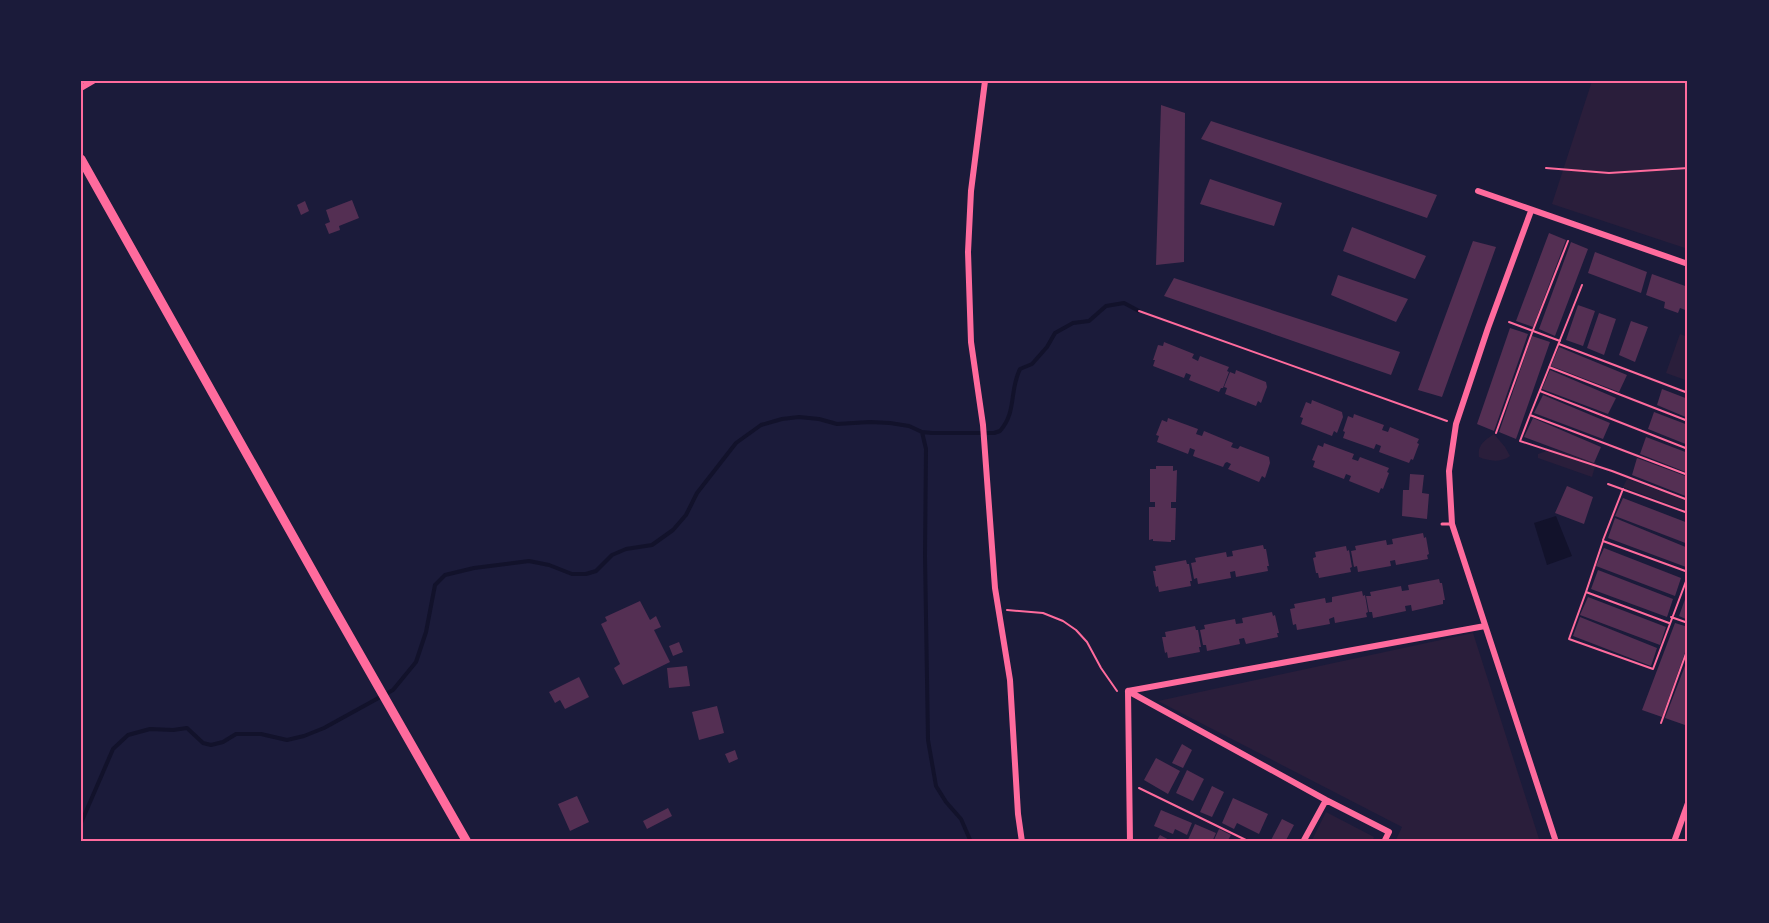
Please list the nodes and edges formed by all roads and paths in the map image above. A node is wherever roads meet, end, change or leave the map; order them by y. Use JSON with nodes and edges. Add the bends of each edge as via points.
{"nodes":[{"id":1,"x":93,"y":81,"type":"edge"},
{"id":2,"x":985,"y":81,"type":"edge"},
{"id":3,"x":81,"y":88,"type":"edge"},
{"id":4,"x":81,"y":159,"type":"edge"},
{"id":5,"x":1546,"y":168,"type":"dead end"},
{"id":6,"x":1688,"y":168,"type":"edge"},
{"id":7,"x":1478,"y":191,"type":"dead end"},
{"id":8,"x":1531,"y":211,"type":"junction"},
{"id":9,"x":1568,"y":241,"type":"dead end"},
{"id":10,"x":1688,"y":264,"type":"edge"},
{"id":11,"x":1582,"y":285,"type":"dead end"},
{"id":12,"x":1139,"y":310,"type":"dead end"},
{"id":13,"x":1509,"y":322,"type":"dead end"},
{"id":14,"x":1533,"y":330,"type":"junction"},
{"id":15,"x":1559,"y":342,"type":"junction"},
{"id":16,"x":1550,"y":367,"type":"junction"},
{"id":17,"x":1540,"y":391,"type":"junction"},
{"id":18,"x":1688,"y":393,"type":"edge"},
{"id":19,"x":1530,"y":415,"type":"junction"},
{"id":20,"x":1688,"y":421,"type":"edge"},
{"id":21,"x":1456,"y":424,"type":"junction"},
{"id":22,"x":1496,"y":433,"type":"dead end"},
{"id":23,"x":1688,"y":449,"type":"edge"},
{"id":24,"x":1688,"y":475,"type":"edge"},
{"id":25,"x":1608,"y":484,"type":"dead end"},
{"id":26,"x":1623,"y":489,"type":"junction"},
{"id":27,"x":1688,"y":500,"type":"edge"},
{"id":28,"x":1688,"y":513,"type":"edge"},
{"id":29,"x":1442,"y":524,"type":"dead end"},
{"id":30,"x":1452,"y":524,"type":"junction"},
{"id":31,"x":1603,"y":541,"type":"junction"},
{"id":32,"x":1688,"y":574,"type":"edge"},
{"id":33,"x":1586,"y":592,"type":"junction"},
{"id":34,"x":1000,"y":612,"type":"junction"},
{"id":35,"x":1671,"y":617,"type":"junction"},
{"id":36,"x":1669,"y":623,"type":"junction"},
{"id":37,"x":1688,"y":623,"type":"edge"},
{"id":38,"x":1485,"y":626,"type":"junction"},
{"id":39,"x":1688,"y":648,"type":"edge"},
{"id":40,"x":1128,"y":691,"type":"junction"},
{"id":41,"x":1128,"y":705,"type":"junction"},
{"id":42,"x":1661,"y":723,"type":"dead end"},
{"id":43,"x":1130,"y":784,"type":"junction"},
{"id":44,"x":1326,"y":801,"type":"junction"},
{"id":45,"x":1688,"y":803,"type":"edge"},
{"id":46,"x":467,"y":842,"type":"edge"},
{"id":47,"x":1022,"y":842,"type":"edge"},
{"id":48,"x":1130,"y":842,"type":"edge"},
{"id":49,"x":1250,"y":842,"type":"edge"},
{"id":50,"x":1303,"y":842,"type":"edge"},
{"id":51,"x":1384,"y":842,"type":"edge"},
{"id":52,"x":1556,"y":842,"type":"edge"},
{"id":53,"x":1674,"y":842,"type":"edge"}],
"edges":[{"from":1,"to":3,"type":"street"},
{"from":2,"to":34,"type":"street","via":[[971,191],[968,252],[972,342]]},
{"from":4,"to":46,"type":"main road"},
{"from":5,"to":6,"type":"path","via":[[1609,173]]},
{"from":7,"to":8,"type":"street"},
{"from":8,"to":10,"type":"street"},
{"from":8,"to":21,"type":"street"},
{"from":9,"to":14,"type":"path"},
{"from":11,"to":15,"type":"path"},
{"from":12,"to":21,"type":"path"},
{"from":13,"to":14,"type":"path"},
{"from":14,"to":15,"type":"path"},
{"from":14,"to":22,"type":"path"},
{"from":15,"to":16,"type":"path"},
{"from":15,"to":18,"type":"path"},
{"from":16,"to":17,"type":"path"},
{"from":16,"to":20,"type":"path"},
{"from":17,"to":19,"type":"path"},
{"from":17,"to":23,"type":"path"},
{"from":19,"to":24,"type":"path"},
{"from":19,"to":27,"type":"path","via":[[1520,441]]},
{"from":21,"to":30,"type":"street","via":[[1449,471]]},
{"from":25,"to":26,"type":"path"},
{"from":26,"to":28,"type":"path"},
{"from":26,"to":31,"type":"path"},
{"from":29,"to":30,"type":"lane"},
{"from":30,"to":38,"type":"street"},
{"from":31,"to":32,"type":"path"},
{"from":31,"to":33,"type":"path"},
{"from":32,"to":35,"type":"path"},
{"from":33,"to":36,"type":"path"},
{"from":33,"to":36,"type":"path","via":[[1569,639],[1653,669]]},
{"from":34,"to":41,"type":"path","via":[[1011,609],[1042,613],[1076,630]]},
{"from":34,"to":47,"type":"street","via":[[1010,680]]},
{"from":35,"to":36,"type":"path"},
{"from":35,"to":37,"type":"path"},
{"from":38,"to":40,"type":"street"},
{"from":38,"to":52,"type":"street"},
{"from":39,"to":42,"type":"path"},
{"from":40,"to":41,"type":"street"},
{"from":40,"to":44,"type":"street"},
{"from":41,"to":43,"type":"street"},
{"from":43,"to":48,"type":"street"},
{"from":43,"to":49,"type":"path"},
{"from":44,"to":50,"type":"street"},
{"from":44,"to":51,"type":"street","via":[[1389,832]]},
{"from":45,"to":53,"type":"street"}]}
